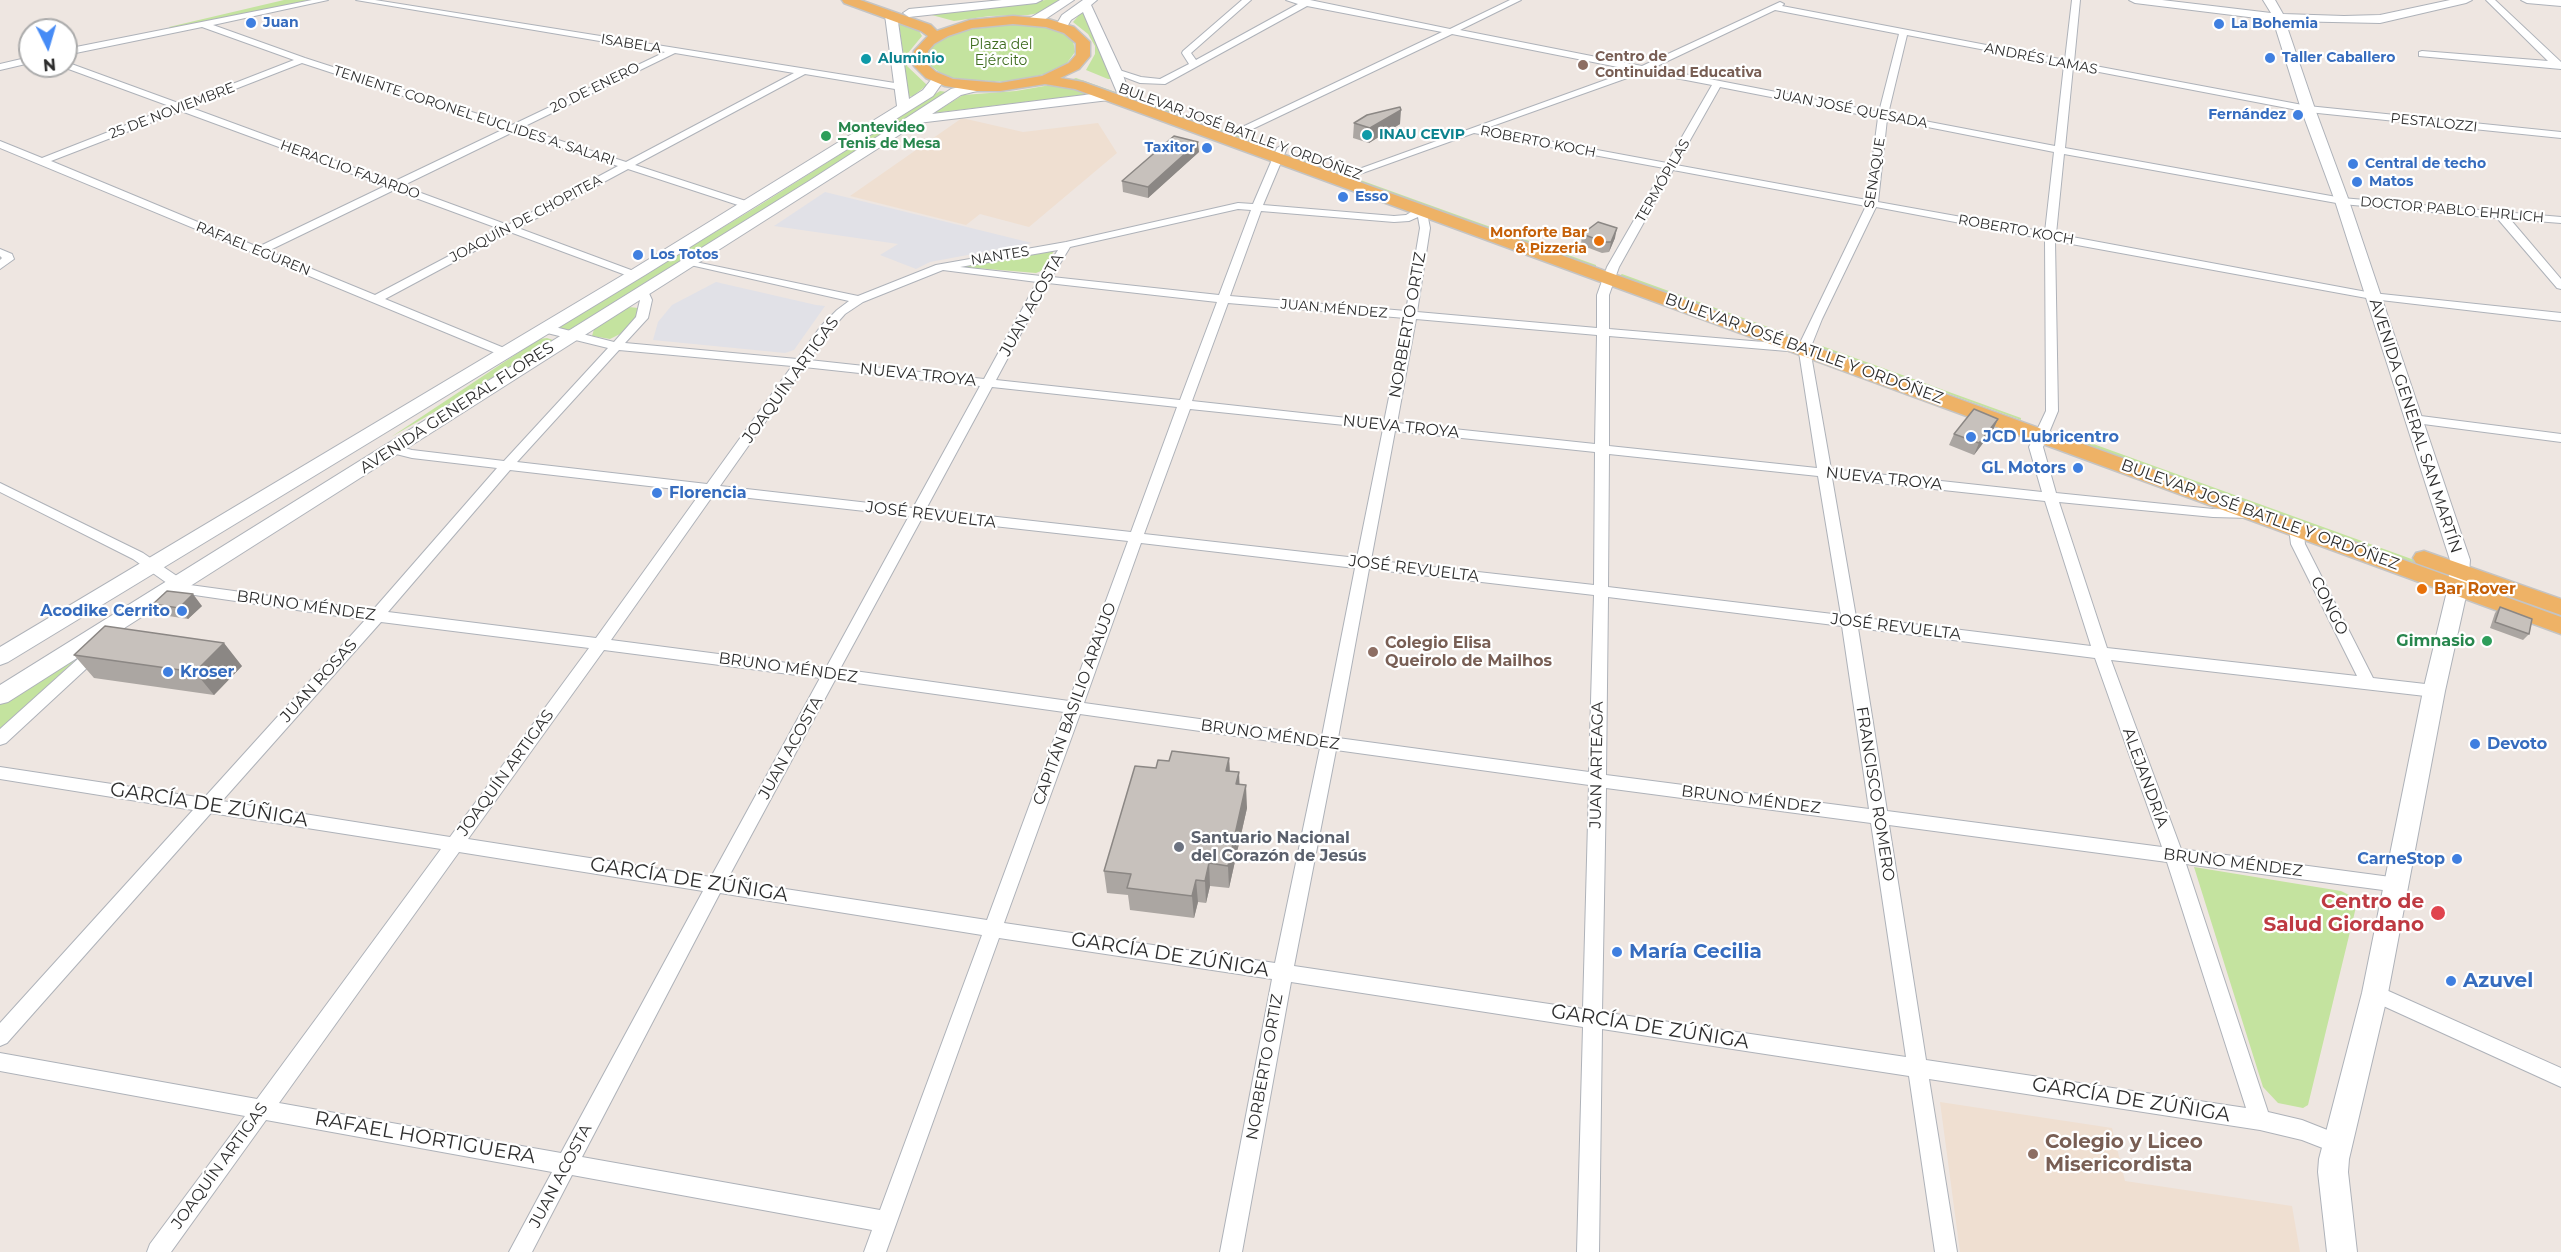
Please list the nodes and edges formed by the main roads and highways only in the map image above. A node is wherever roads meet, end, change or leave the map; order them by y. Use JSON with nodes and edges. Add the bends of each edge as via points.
{"nodes":[{"id":1,"x":848,"y":0,"type":"edge"},
{"id":2,"x":875,"y":0,"type":"edge"},
{"id":3,"x":1036,"y":0,"type":"edge"},
{"id":4,"x":1068,"y":0,"type":"edge"},
{"id":5,"x":2135,"y":0,"type":"edge"},
{"id":6,"x":2269,"y":0,"type":"edge"},
{"id":7,"x":2466,"y":0,"type":"edge"},
{"id":8,"x":2527,"y":0,"type":"edge"},
{"id":9,"x":1088,"y":2,"type":"edge"},
{"id":10,"x":2561,"y":3,"type":"edge"},
{"id":11,"x":909,"y":13,"type":"junction"},
{"id":12,"x":891,"y":15,"type":"junction"},
{"id":13,"x":2279,"y":18,"type":"junction"},
{"id":14,"x":1034,"y":21,"type":"junction"},
{"id":15,"x":960,"y":27,"type":"junction"},
{"id":16,"x":1061,"y":27,"type":"junction"},
{"id":17,"x":936,"y":37,"type":"junction"},
{"id":18,"x":1074,"y":66,"type":"junction"},
{"id":19,"x":939,"y":79,"type":"junction"},
{"id":20,"x":1045,"y":80,"type":"junction"},
{"id":21,"x":976,"y":87,"type":"junction"},
{"id":22,"x":1116,"y":93,"type":"junction"},
{"id":23,"x":909,"y":114,"type":"junction"},
{"id":24,"x":1280,"y":153,"type":"junction"},
{"id":25,"x":1610,"y":272,"type":"junction"},
{"id":26,"x":2044,"y":429,"type":"junction"},
{"id":27,"x":164,"y":575,"type":"junction"},
{"id":28,"x":2459,"y":579,"type":"junction"},
{"id":29,"x":2561,"y":607,"type":"edge"},
{"id":30,"x":2561,"y":626,"type":"edge"},
{"id":31,"x":75,"y":649,"type":"junction"},
{"id":32,"x":0,"y":657,"type":"edge"},
{"id":33,"x":0,"y":696,"type":"edge"},
{"id":34,"x":2342,"y":1252,"type":"edge"}],
"edges":[{"from":1,"to":12,"type":"main road"},
{"from":2,"to":11,"type":"main road"},
{"from":3,"to":11,"type":"main road"},
{"from":4,"to":14,"type":"main road"},
{"from":5,"to":13,"type":"main road"},
{"from":6,"to":13,"type":"main road","name":"AVENIDA GENERAL SAN MARTÍN"},
{"from":7,"to":13,"type":"main road","via":[[2380,19]]},
{"from":8,"to":10,"type":"main road"},
{"from":9,"to":16,"type":"main road","via":[[1066,18]]},
{"from":9,"to":22,"type":"main road","via":[[1116,72]]},
{"from":11,"to":15,"type":"main road"},
{"from":12,"to":17,"type":"main road","via":[[926,28]]},
{"from":12,"to":23,"type":"main road","via":[[901,87]]},
{"from":13,"to":28,"type":"main road","name":"AVENIDA GENERAL SAN MARTÍN","via":[[2458,552]]},
{"from":14,"to":15,"type":"main road","via":[[991,21]]},
{"from":14,"to":16,"type":"main road"},
{"from":15,"to":17,"type":"main road"},
{"from":16,"to":18,"type":"main road","via":[[1083,42],[1083,56]]},
{"from":17,"to":19,"type":"main road","via":[[924,46],[919,62]]},
{"from":18,"to":20,"type":"main road","name":"BULEVAR JOSÉ BATLLE Y ORDÓÑEZ"},
{"from":18,"to":22,"type":"main road","name":"BULEVAR JOSÉ BATLLE Y ORDÓÑEZ","via":[[1079,73]]},
{"from":19,"to":21,"type":"main road","name":"BULEVAR JOSÉ BATLLE Y ORDÓÑEZ"},
{"from":19,"to":23,"type":"main road","name":"AVENIDA GENERAL FLORES"},
{"from":20,"to":21,"type":"main road","name":"BULEVAR JOSÉ BATLLE Y ORDÓÑEZ","via":[[1011,87]]},
{"from":20,"to":22,"type":"main road","name":"BULEVAR JOSÉ BATLLE Y ORDÓÑEZ"},
{"from":21,"to":23,"type":"main road","name":"AVENIDA GENERAL FLORES"},
{"from":22,"to":23,"type":"main road","name":"AVENIDA GENERAL FLORES"},
{"from":22,"to":24,"type":"main road","name":"BULEVAR JOSÉ BATLLE Y ORDÓÑEZ"},
{"from":22,"to":24,"type":"main road","name":"BULEVAR JOSÉ BATLLE Y ORDÓÑEZ","via":[[1239,132]]},
{"from":23,"to":27,"type":"main road","name":"AVENIDA GENERAL FLORES","via":[[690,262],[393,449]]},
{"from":23,"to":27,"type":"main road","name":"AVENIDA GENERAL FLORES","via":[[748,205],[291,482]]},
{"from":24,"to":25,"type":"main road","name":"BULEVAR JOSÉ BATLLE Y ORDÓÑEZ","via":[[1422,210]]},
{"from":24,"to":25,"type":"main road","name":"BULEVAR JOSÉ BATLLE Y ORDÓÑEZ","via":[[1353,173]]},
{"from":25,"to":26,"type":"main road","name":"BULEVAR JOSÉ BATLLE Y ORDÓÑEZ"},
{"from":26,"to":28,"type":"main road","name":"BULEVAR JOSÉ BATLLE Y ORDÓÑEZ"},
{"from":26,"to":28,"type":"main road","name":"BULEVAR JOSÉ BATLLE Y ORDÓÑEZ","via":[[2257,514]]},
{"from":27,"to":31,"type":"main road","name":"AVENIDA GENERAL FLORES","via":[[126,618]]},
{"from":27,"to":31,"type":"main road","via":[[158,587],[94,628]]},
{"from":27,"to":32,"type":"main road","name":"AVENIDA GENERAL FLORES"},
{"from":28,"to":29,"type":"main road","name":"BULEVAR JOSÉ BATLLE Y ORDÓÑEZ"},
{"from":28,"to":30,"type":"main road","name":"BULEVAR JOSÉ BATLLE Y ORDÓÑEZ"},
{"from":28,"to":34,"type":"main road","name":"AVENIDA GENERAL SAN MARTÍN","via":[[2375,993],[2337,1144],[2333,1172]]},
{"from":31,"to":33,"type":"main road","name":"AVENIDA GENERAL FLORES"}]}
